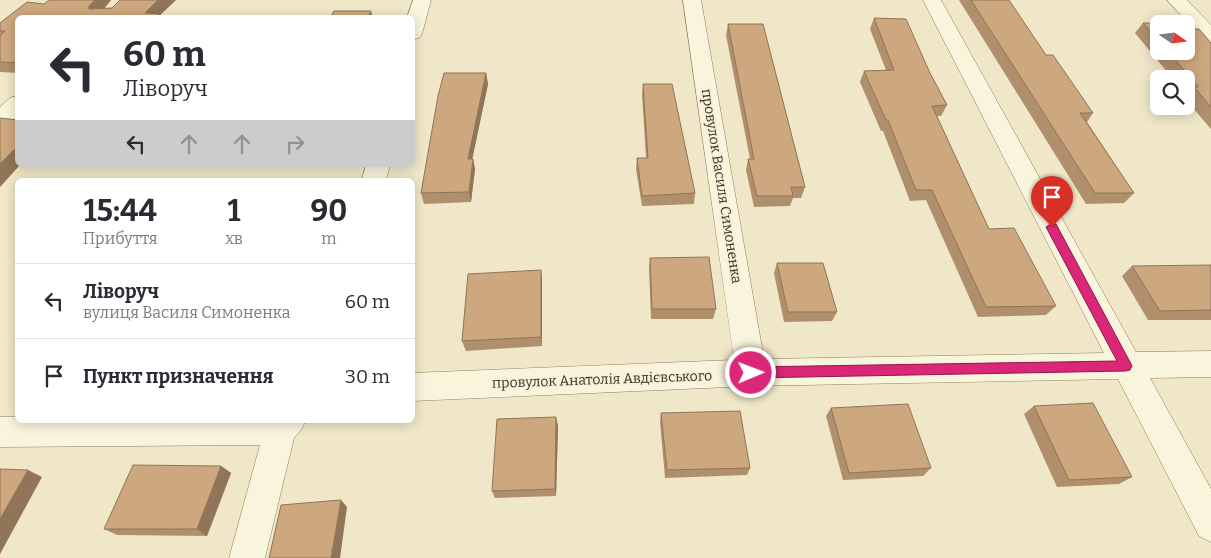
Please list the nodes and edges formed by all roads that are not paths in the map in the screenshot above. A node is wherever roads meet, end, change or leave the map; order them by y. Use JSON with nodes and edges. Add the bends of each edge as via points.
{"nodes":[{"id":1,"x":422,"y":0,"type":"edge"},
{"id":2,"x":692,"y":0,"type":"edge"},
{"id":3,"x":932,"y":0,"type":"edge"},
{"id":4,"x":1176,"y":0,"type":"edge"},
{"id":5,"x":415,"y":24,"type":"edge"},
{"id":6,"x":1211,"y":36,"type":"edge"},
{"id":7,"x":15,"y":106,"type":"edge"},
{"id":8,"x":0,"y":120,"type":"edge"},
{"id":9,"x":1211,"y":364,"type":"edge"},
{"id":10,"x":1126,"y":366,"type":"junction"},
{"id":11,"x":751,"y":373,"type":"junction"},
{"id":12,"x":415,"y":387,"type":"edge"},
{"id":13,"x":285,"y":425,"type":"edge"},
{"id":14,"x":0,"y":432,"type":"edge"},
{"id":15,"x":1211,"y":524,"type":"edge"},
{"id":16,"x":247,"y":558,"type":"edge"}],
"edges":[{"from":1,"to":5,"type":"street"},
{"from":2,"to":11,"type":"street","name":"провулок Василя Симоненка"},
{"from":3,"to":10,"type":"street"},
{"from":4,"to":6,"type":"street"},
{"from":7,"to":8,"type":"street"},
{"from":9,"to":10,"type":"street","name":"провулок Анатолія Авдієвського"},
{"from":10,"to":11,"type":"street","name":"провулок Анатолія Авдієвського"},
{"from":10,"to":15,"type":"street"},
{"from":11,"to":12,"type":"street","name":"провулок Анатолія Авдієвського"},
{"from":13,"to":14,"type":"street"},
{"from":13,"to":16,"type":"street"}]}
